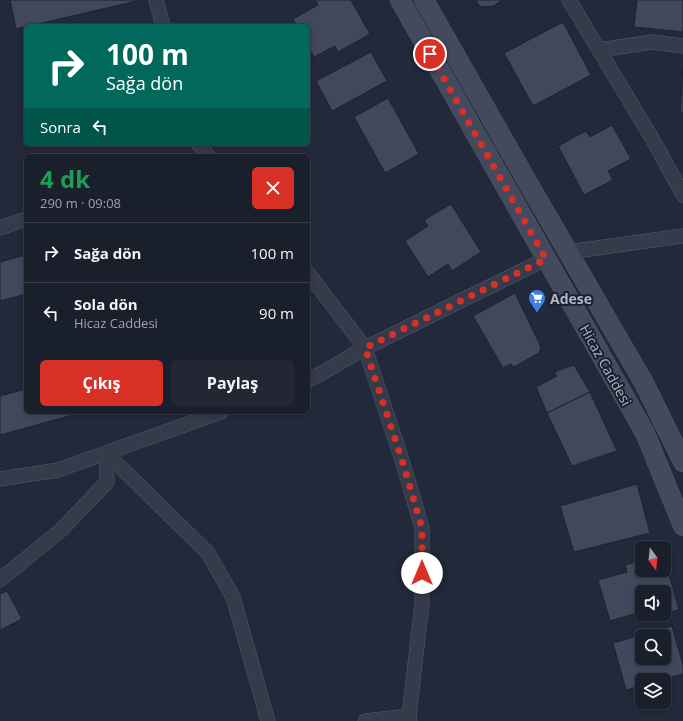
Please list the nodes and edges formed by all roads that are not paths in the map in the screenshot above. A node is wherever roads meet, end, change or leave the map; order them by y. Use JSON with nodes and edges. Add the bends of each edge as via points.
{"nodes":[{"id":1,"x":156,"y":0,"type":"edge"},
{"id":2,"x":400,"y":0,"type":"edge"},
{"id":3,"x":424,"y":0,"type":"edge"},
{"id":4,"x":569,"y":0,"type":"edge"},
{"id":5,"x":162,"y":24,"type":"edge"},
{"id":6,"x":683,"y":46,"type":"edge"},
{"id":7,"x":599,"y":50,"type":"junction"},
{"id":8,"x":683,"y":195,"type":"edge"},
{"id":9,"x":24,"y":220,"type":"edge"},
{"id":10,"x":0,"y":228,"type":"edge"},
{"id":11,"x":683,"y":236,"type":"edge"},
{"id":12,"x":568,"y":252,"type":"junction"},
{"id":13,"x":546,"y":259,"type":"junction"},
{"id":14,"x":310,"y":276,"type":"edge"},
{"id":15,"x":365,"y":348,"type":"junction"},
{"id":16,"x":310,"y":379,"type":"edge"},
{"id":17,"x":215,"y":414,"type":"edge"},
{"id":18,"x":106,"y":452,"type":"junction"},
{"id":19,"x":683,"y":462,"type":"edge"},
{"id":20,"x":0,"y":478,"type":"edge"},
{"id":21,"x":683,"y":526,"type":"edge"},
{"id":22,"x":0,"y":580,"type":"edge"},
{"id":23,"x":410,"y":718,"type":"edge"},
{"id":24,"x":268,"y":721,"type":"edge"},
{"id":25,"x":365,"y":721,"type":"edge"}],
"edges":[{"from":1,"to":5,"type":"street"},
{"from":2,"to":13,"type":"main road","name":"Hicaz Caddesi"},
{"from":3,"to":12,"type":"main road","name":"Hicaz Caddesi"},
{"from":4,"to":7,"type":"street"},
{"from":6,"to":7,"type":"street","via":[[652,42]]},
{"from":7,"to":8,"type":"street"},
{"from":9,"to":10,"type":"street"},
{"from":11,"to":12,"type":"street"},
{"from":12,"to":19,"type":"main road","name":"Hicaz Caddesi","via":[[644,383]]},
{"from":13,"to":15,"type":"street"},
{"from":13,"to":21,"type":"main road","name":"Hicaz Caddesi","via":[[645,433]]},
{"from":14,"to":15,"type":"street"},
{"from":15,"to":16,"type":"street"},
{"from":15,"to":23,"type":"street","via":[[422,528],[422,603]]},
{"from":17,"to":18,"type":"street"},
{"from":18,"to":20,"type":"street","via":[[58,470]]},
{"from":18,"to":22,"type":"street","via":[[107,482],[61,530]]},
{"from":18,"to":24,"type":"street","via":[[208,553],[233,597]]},
{"from":23,"to":25,"type":"street"}]}
